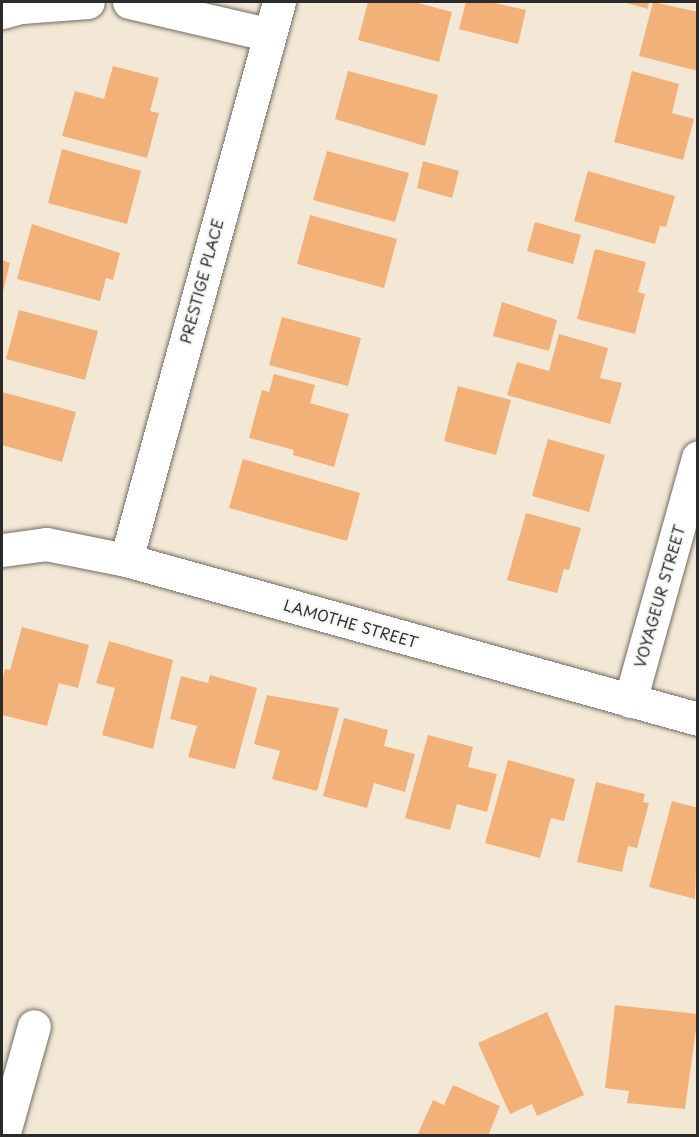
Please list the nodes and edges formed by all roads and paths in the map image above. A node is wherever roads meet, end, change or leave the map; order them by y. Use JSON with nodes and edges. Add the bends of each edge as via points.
{"nodes":[{"id":1,"x":88,"y":2,"type":"edge"},
{"id":2,"x":129,"y":2,"type":"edge"},
{"id":3,"x":279,"y":2,"type":"edge"},
{"id":4,"x":2,"y":12,"type":"edge"},
{"id":5,"x":267,"y":34,"type":"junction"},
{"id":6,"x":698,"y":457,"type":"edge"},
{"id":7,"x":2,"y":550,"type":"edge"},
{"id":8,"x":126,"y":560,"type":"junction"},
{"id":9,"x":630,"y":701,"type":"junction"},
{"id":10,"x":698,"y":719,"type":"edge"},
{"id":11,"x":34,"y":1026,"type":"dead end"},
{"id":12,"x":3,"y":1136,"type":"edge"}],
"edges":[{"from":1,"to":4,"type":"street"},
{"from":2,"to":5,"type":"street"},
{"from":3,"to":5,"type":"street","name":"PRESTIGE PLACE"},
{"from":5,"to":8,"type":"street","name":"PRESTIGE PLACE"},
{"from":6,"to":9,"type":"street","name":"VOYAGEUR STREET"},
{"from":7,"to":8,"type":"street","name":"LAMOTHE STREET","via":[[46,544]]},
{"from":8,"to":9,"type":"street","name":"LAMOTHE STREET"},
{"from":9,"to":10,"type":"street","name":"LAMOTHE STREET"},
{"from":11,"to":12,"type":"street"}]}
